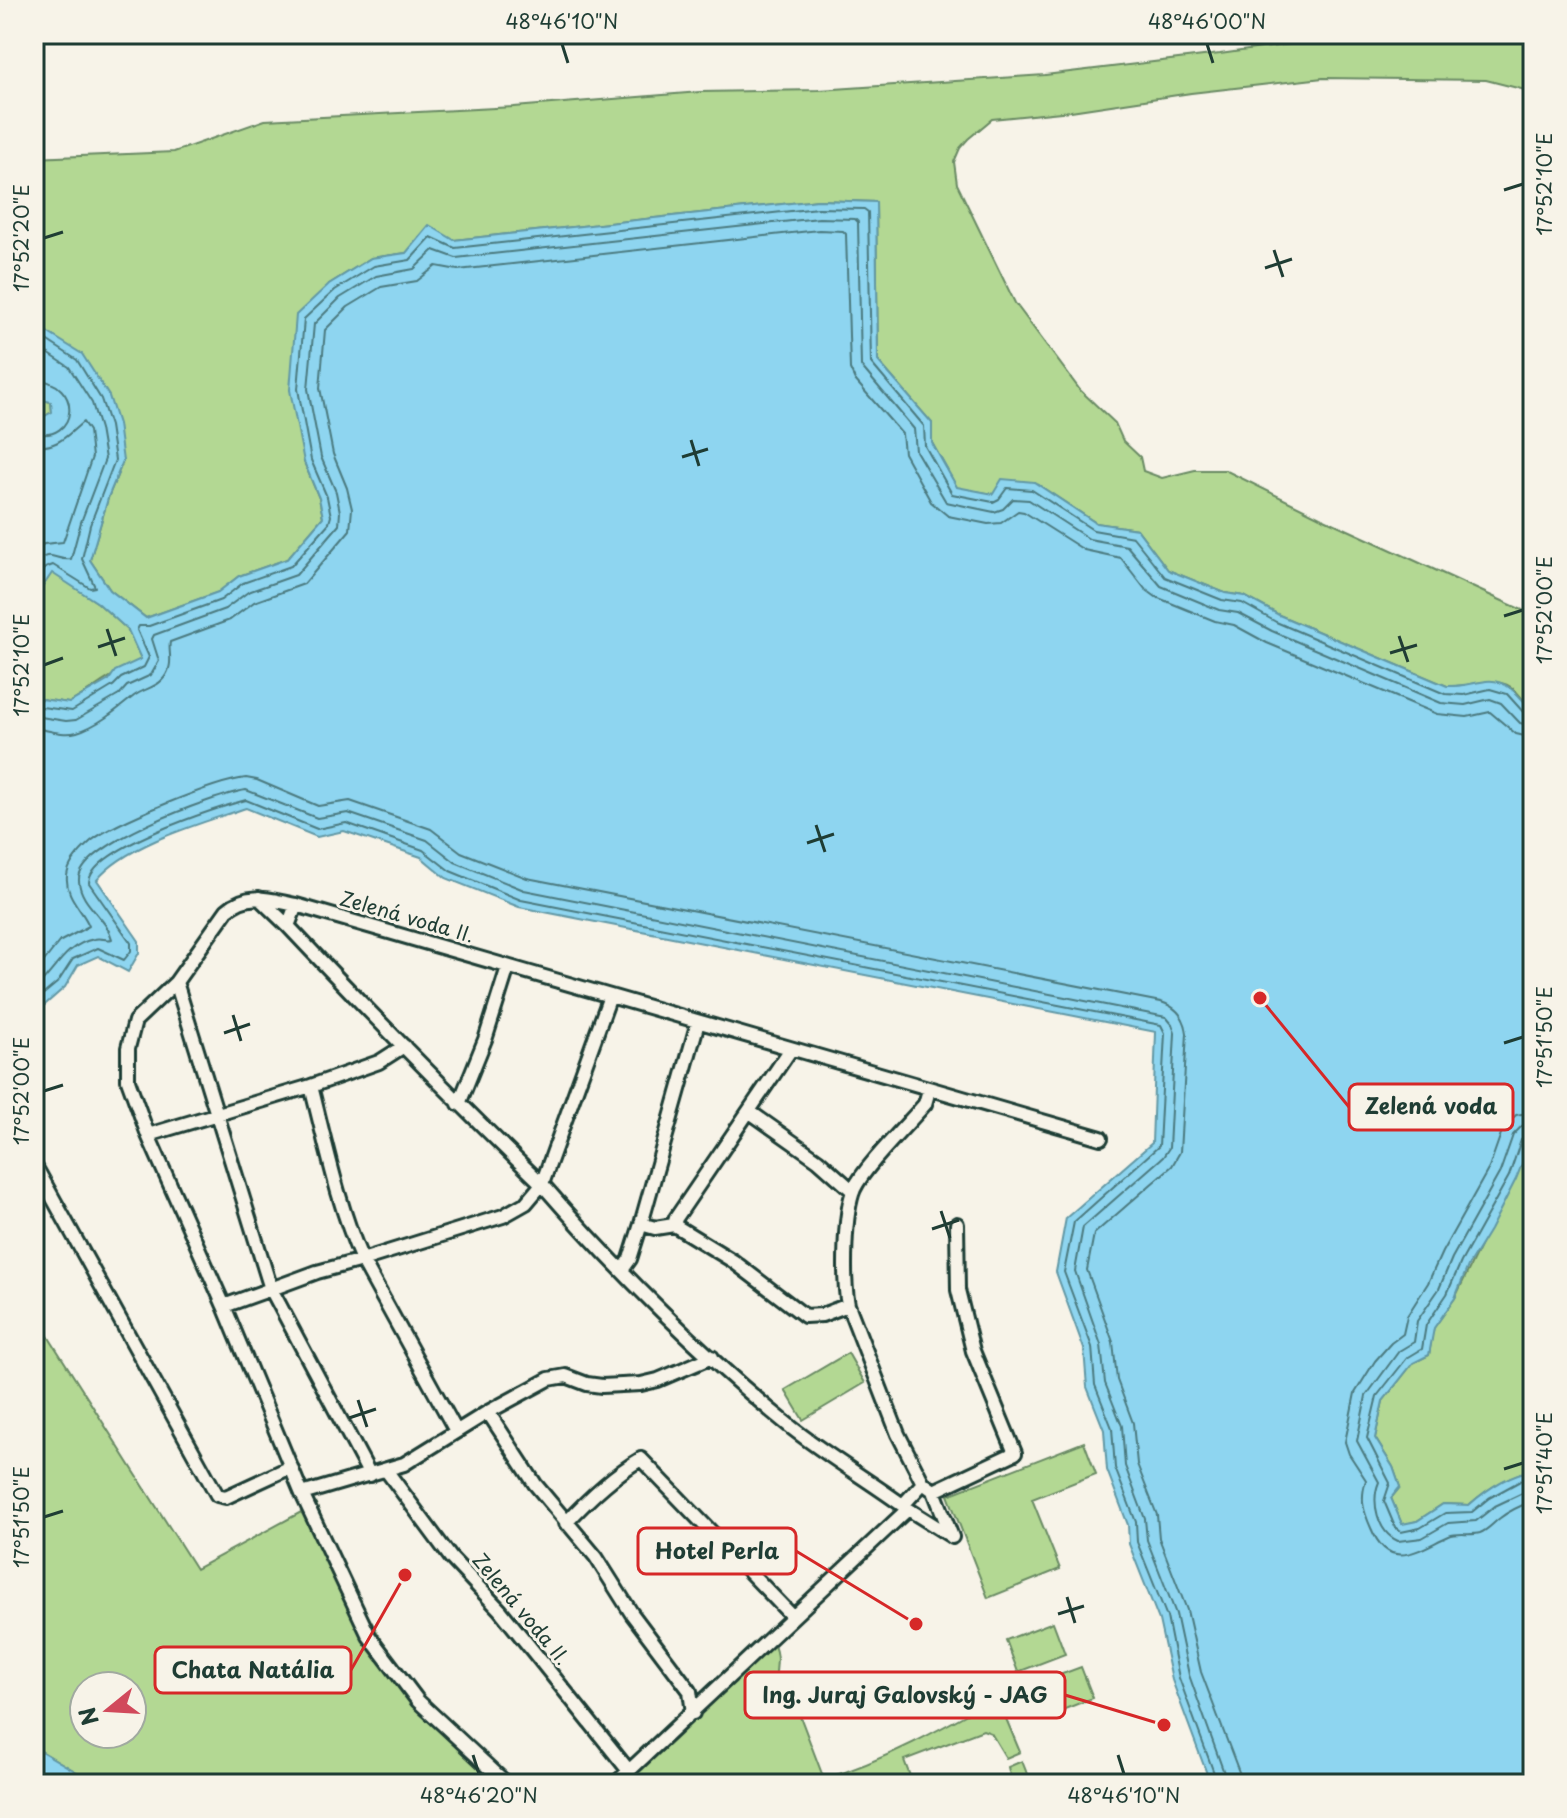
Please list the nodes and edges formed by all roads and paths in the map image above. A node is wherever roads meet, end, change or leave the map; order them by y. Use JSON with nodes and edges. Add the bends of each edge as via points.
{"nodes":[{"id":1,"x":259,"y":898,"type":"junction"},
{"id":2,"x":296,"y":905,"type":"junction"},
{"id":3,"x":288,"y":926,"type":"junction"},
{"id":4,"x":508,"y":967,"type":"junction"},
{"id":5,"x":176,"y":982,"type":"junction"},
{"id":6,"x":610,"y":996,"type":"junction"},
{"id":7,"x":698,"y":1022,"type":"junction"},
{"id":8,"x":404,"y":1046,"type":"junction"},
{"id":9,"x":791,"y":1049,"type":"junction"},
{"id":10,"x":311,"y":1086,"type":"junction"},
{"id":11,"x":929,"y":1090,"type":"junction"},
{"id":12,"x":459,"y":1104,"type":"junction"},
{"id":13,"x":750,"y":1112,"type":"junction"},
{"id":14,"x":218,"y":1113,"type":"junction"},
{"id":15,"x":148,"y":1135,"type":"junction"},
{"id":16,"x":1101,"y":1138,"type":"dead end"},
{"id":17,"x":34,"y":1164,"type":"edge"},
{"id":18,"x":542,"y":1184,"type":"junction"},
{"id":19,"x":853,"y":1191,"type":"junction"},
{"id":20,"x":641,"y":1224,"type":"junction"},
{"id":21,"x":957,"y":1224,"type":"dead end"},
{"id":22,"x":674,"y":1225,"type":"junction"},
{"id":23,"x":362,"y":1260,"type":"junction"},
{"id":24,"x":622,"y":1270,"type":"junction"},
{"id":25,"x":271,"y":1289,"type":"junction"},
{"id":26,"x":848,"y":1305,"type":"junction"},
{"id":27,"x":224,"y":1306,"type":"junction"},
{"id":28,"x":712,"y":1357,"type":"junction"},
{"id":29,"x":488,"y":1412,"type":"junction"},
{"id":30,"x":456,"y":1431,"type":"junction"},
{"id":31,"x":291,"y":1467,"type":"junction"},
{"id":32,"x":386,"y":1470,"type":"junction"},
{"id":33,"x":370,"y":1475,"type":"junction"},
{"id":34,"x":928,"y":1487,"type":"junction"},
{"id":35,"x":302,"y":1494,"type":"junction"},
{"id":36,"x":906,"y":1507,"type":"junction"},
{"id":37,"x":566,"y":1523,"type":"junction"},
{"id":38,"x":792,"y":1616,"type":"junction"},
{"id":39,"x":690,"y":1691,"type":"junction"},
{"id":40,"x":712,"y":1695,"type":"junction"},
{"id":41,"x":693,"y":1713,"type":"junction"},
{"id":42,"x":629,"y":1771,"type":"junction"},
{"id":43,"x":507,"y":1784,"type":"edge"},
{"id":44,"x":615,"y":1784,"type":"edge"}],
"edges":[{"from":1,"to":2,"type":"street","name":"Zelená voda II."},
{"from":1,"to":3,"type":"street"},
{"from":1,"to":5,"type":"street","via":[[242,900],[227,910]]},
{"from":2,"to":3,"type":"street"},
{"from":2,"to":4,"type":"street","name":"Zelená voda II."},
{"from":3,"to":8,"type":"street"},
{"from":4,"to":6,"type":"street","name":"Zelená voda II."},
{"from":4,"to":12,"type":"street"},
{"from":5,"to":14,"type":"street"},
{"from":5,"to":15,"type":"street","via":[[142,1011],[131,1031],[128,1080]]},
{"from":6,"to":7,"type":"street","name":"Zelená voda II."},
{"from":6,"to":18,"type":"street"},
{"from":7,"to":9,"type":"street","name":"Zelená voda II."},
{"from":7,"to":20,"type":"street"},
{"from":8,"to":10,"type":"street","via":[[379,1062]]},
{"from":8,"to":12,"type":"street"},
{"from":9,"to":11,"type":"street","name":"Zelená voda II."},
{"from":9,"to":13,"type":"street"},
{"from":10,"to":14,"type":"street"},
{"from":10,"to":23,"type":"street","via":[[345,1217]]},
{"from":11,"to":16,"type":"street","name":"Zelená voda II."},
{"from":11,"to":19,"type":"street","via":[[925,1104]]},
{"from":12,"to":18,"type":"street"},
{"from":13,"to":19,"type":"street"},
{"from":13,"to":22,"type":"street"},
{"from":14,"to":15,"type":"street"},
{"from":14,"to":25,"type":"street"},
{"from":15,"to":27,"type":"street"},
{"from":17,"to":31,"type":"street","via":[[217,1495],[226,1497]]},
{"from":18,"to":23,"type":"street","via":[[526,1203],[503,1216]]},
{"from":18,"to":24,"type":"street"},
{"from":19,"to":26,"type":"street","via":[[846,1236]]},
{"from":20,"to":22,"type":"street"},
{"from":20,"to":24,"type":"street"},
{"from":21,"to":34,"type":"street","via":[[958,1290],[973,1351],[1015,1453]]},
{"from":22,"to":26,"type":"street","via":[[733,1261],[805,1316]]},
{"from":23,"to":25,"type":"street"},
{"from":23,"to":30,"type":"street"},
{"from":24,"to":28,"type":"street"},
{"from":25,"to":27,"type":"street"},
{"from":25,"to":33,"type":"street"},
{"from":26,"to":34,"type":"street","via":[[898,1434]]},
{"from":27,"to":31,"type":"street"},
{"from":28,"to":29,"type":"street","via":[[641,1384],[602,1386],[557,1376]]},
{"from":28,"to":36,"type":"street","via":[[793,1428]]},
{"from":29,"to":30,"type":"street"},
{"from":29,"to":37,"type":"street"},
{"from":30,"to":32,"type":"street"},
{"from":31,"to":35,"type":"street"},
{"from":32,"to":33,"type":"street"},
{"from":32,"to":42,"type":"street","name":"Zelená voda II.","via":[[451,1558],[500,1610]]},
{"from":33,"to":35,"type":"street"},
{"from":34,"to":36,"type":"street"},
{"from":34,"to":36,"type":"street","via":[[952,1537]]},
{"from":35,"to":43,"type":"street","via":[[347,1595],[394,1673]]},
{"from":36,"to":38,"type":"street","via":[[869,1548]]},
{"from":37,"to":38,"type":"street","via":[[641,1459]]},
{"from":37,"to":39,"type":"street"},
{"from":38,"to":40,"type":"street"},
{"from":39,"to":40,"type":"street"},
{"from":39,"to":41,"type":"street"},
{"from":40,"to":41,"type":"street"},
{"from":41,"to":42,"type":"street"},
{"from":42,"to":44,"type":"street"}]}
